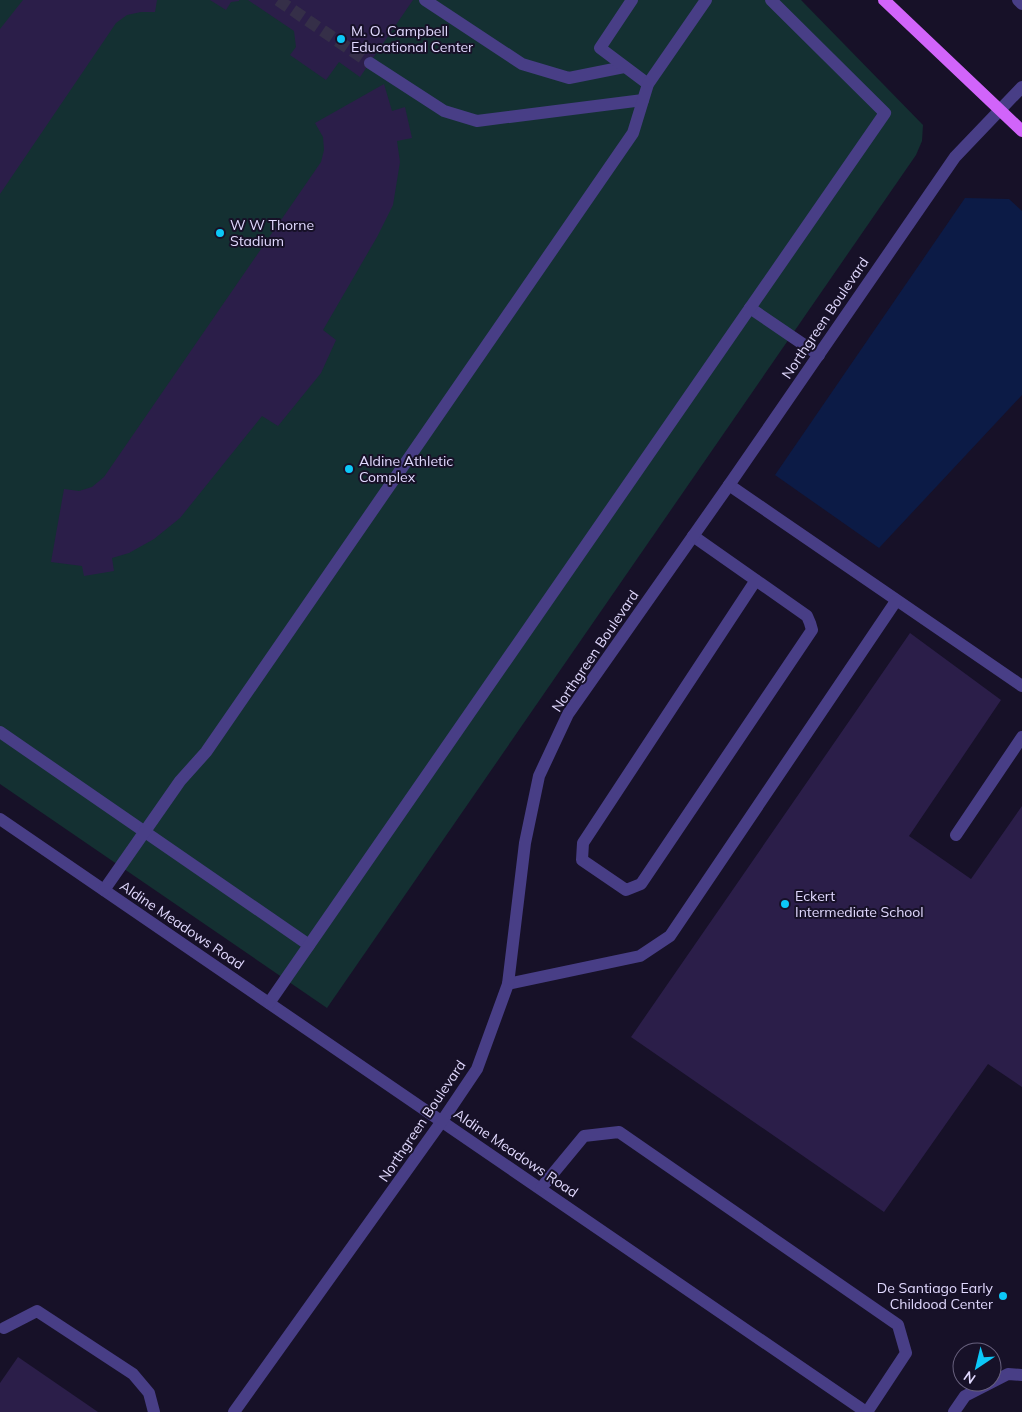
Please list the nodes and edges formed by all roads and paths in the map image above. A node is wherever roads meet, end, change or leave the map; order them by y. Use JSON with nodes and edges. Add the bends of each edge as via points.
{"nodes":[{"id":1,"x":425,"y":0,"type":"edge"},
{"id":2,"x":632,"y":0,"type":"edge"},
{"id":3,"x":706,"y":0,"type":"edge"},
{"id":4,"x":771,"y":0,"type":"edge"},
{"id":5,"x":884,"y":0,"type":"edge"},
{"id":6,"x":1018,"y":0,"type":"edge"},
{"id":7,"x":1022,"y":4,"type":"edge"},
{"id":8,"x":370,"y":63,"type":"tunnel mouth"},
{"id":9,"x":624,"y":67,"type":"junction"},
{"id":10,"x":648,"y":84,"type":"junction"},
{"id":11,"x":1022,"y":87,"type":"edge"},
{"id":12,"x":643,"y":100,"type":"junction"},
{"id":13,"x":1001,"y":111,"type":"junction"},
{"id":14,"x":1022,"y":132,"type":"edge"},
{"id":15,"x":750,"y":308,"type":"junction"},
{"id":16,"x":819,"y":355,"type":"junction"},
{"id":17,"x":729,"y":485,"type":"junction"},
{"id":18,"x":693,"y":536,"type":"junction"},
{"id":19,"x":756,"y":580,"type":"junction"},
{"id":20,"x":896,"y":601,"type":"junction"},
{"id":21,"x":1022,"y":686,"type":"edge"},
{"id":22,"x":0,"y":732,"type":"edge"},
{"id":23,"x":1022,"y":737,"type":"edge"},
{"id":24,"x":0,"y":819,"type":"edge"},
{"id":25,"x":144,"y":831,"type":"junction"},
{"id":26,"x":956,"y":835,"type":"dead end"},
{"id":27,"x":104,"y":890,"type":"junction"},
{"id":28,"x":309,"y":945,"type":"junction"},
{"id":29,"x":508,"y":984,"type":"junction"},
{"id":30,"x":269,"y":1003,"type":"junction"},
{"id":31,"x":442,"y":1121,"type":"junction"},
{"id":32,"x":541,"y":1188,"type":"junction"},
{"id":33,"x":4,"y":1328,"type":"dead end"},
{"id":34,"x":1022,"y":1375,"type":"edge"},
{"id":35,"x":154,"y":1412,"type":"edge"},
{"id":36,"x":234,"y":1412,"type":"edge"},
{"id":37,"x":867,"y":1412,"type":"edge"},
{"id":38,"x":954,"y":1412,"type":"edge"}],
"edges":[{"from":1,"to":9,"type":"street","via":[[522,64],[569,78]]},
{"from":2,"to":9,"type":"street","via":[[600,48]]},
{"from":3,"to":10,"type":"street"},
{"from":4,"to":15,"type":"street","via":[[885,113]]},
{"from":5,"to":13,"type":"main road"},
{"from":6,"to":7,"type":"street"},
{"from":8,"to":12,"type":"street","via":[[444,111],[476,120]]},
{"from":9,"to":10,"type":"street"},
{"from":10,"to":12,"type":"street"},
{"from":11,"to":13,"type":"street","name":"Northgreen Boulevard"},
{"from":12,"to":25,"type":"street","via":[[633,133],[206,752],[180,781]]},
{"from":13,"to":14,"type":"main road"},
{"from":13,"to":16,"type":"street","name":"Northgreen Boulevard","via":[[955,156]]},
{"from":15,"to":16,"type":"street"},
{"from":15,"to":28,"type":"street"},
{"from":16,"to":17,"type":"street","name":"Northgreen Boulevard"},
{"from":17,"to":18,"type":"street","name":"Northgreen Boulevard"},
{"from":17,"to":20,"type":"street"},
{"from":18,"to":19,"type":"street"},
{"from":18,"to":29,"type":"street","name":"Northgreen Boulevard","via":[[568,714],[539,776],[525,843]]},
{"from":19,"to":19,"type":"street","via":[[806,616],[812,630],[641,884],[626,890],[582,860],[583,843]]},
{"from":20,"to":21,"type":"street"},
{"from":20,"to":29,"type":"street","via":[[670,936],[640,956]]},
{"from":22,"to":25,"type":"street"},
{"from":23,"to":26,"type":"street"},
{"from":24,"to":27,"type":"street","name":"Aldine Meadows Road"},
{"from":25,"to":27,"type":"street"},
{"from":25,"to":28,"type":"street"},
{"from":27,"to":30,"type":"street","name":"Aldine Meadows Road"},
{"from":28,"to":30,"type":"street"},
{"from":29,"to":31,"type":"street","name":"Northgreen Boulevard","via":[[477,1069]]},
{"from":30,"to":31,"type":"street","name":"Aldine Meadows Road"},
{"from":31,"to":32,"type":"street","name":"Aldine Meadows Road"},
{"from":31,"to":36,"type":"street","name":"Northgreen Boulevard"},
{"from":32,"to":37,"type":"street","name":"Aldine Meadows Road"},
{"from":32,"to":37,"type":"street","via":[[584,1136],[619,1132],[628,1138],[898,1325],[906,1352]]},
{"from":33,"to":35,"type":"street","via":[[37,1310],[133,1374],[149,1392]]},
{"from":34,"to":38,"type":"street","via":[[1008,1374],[965,1396]]}]}
